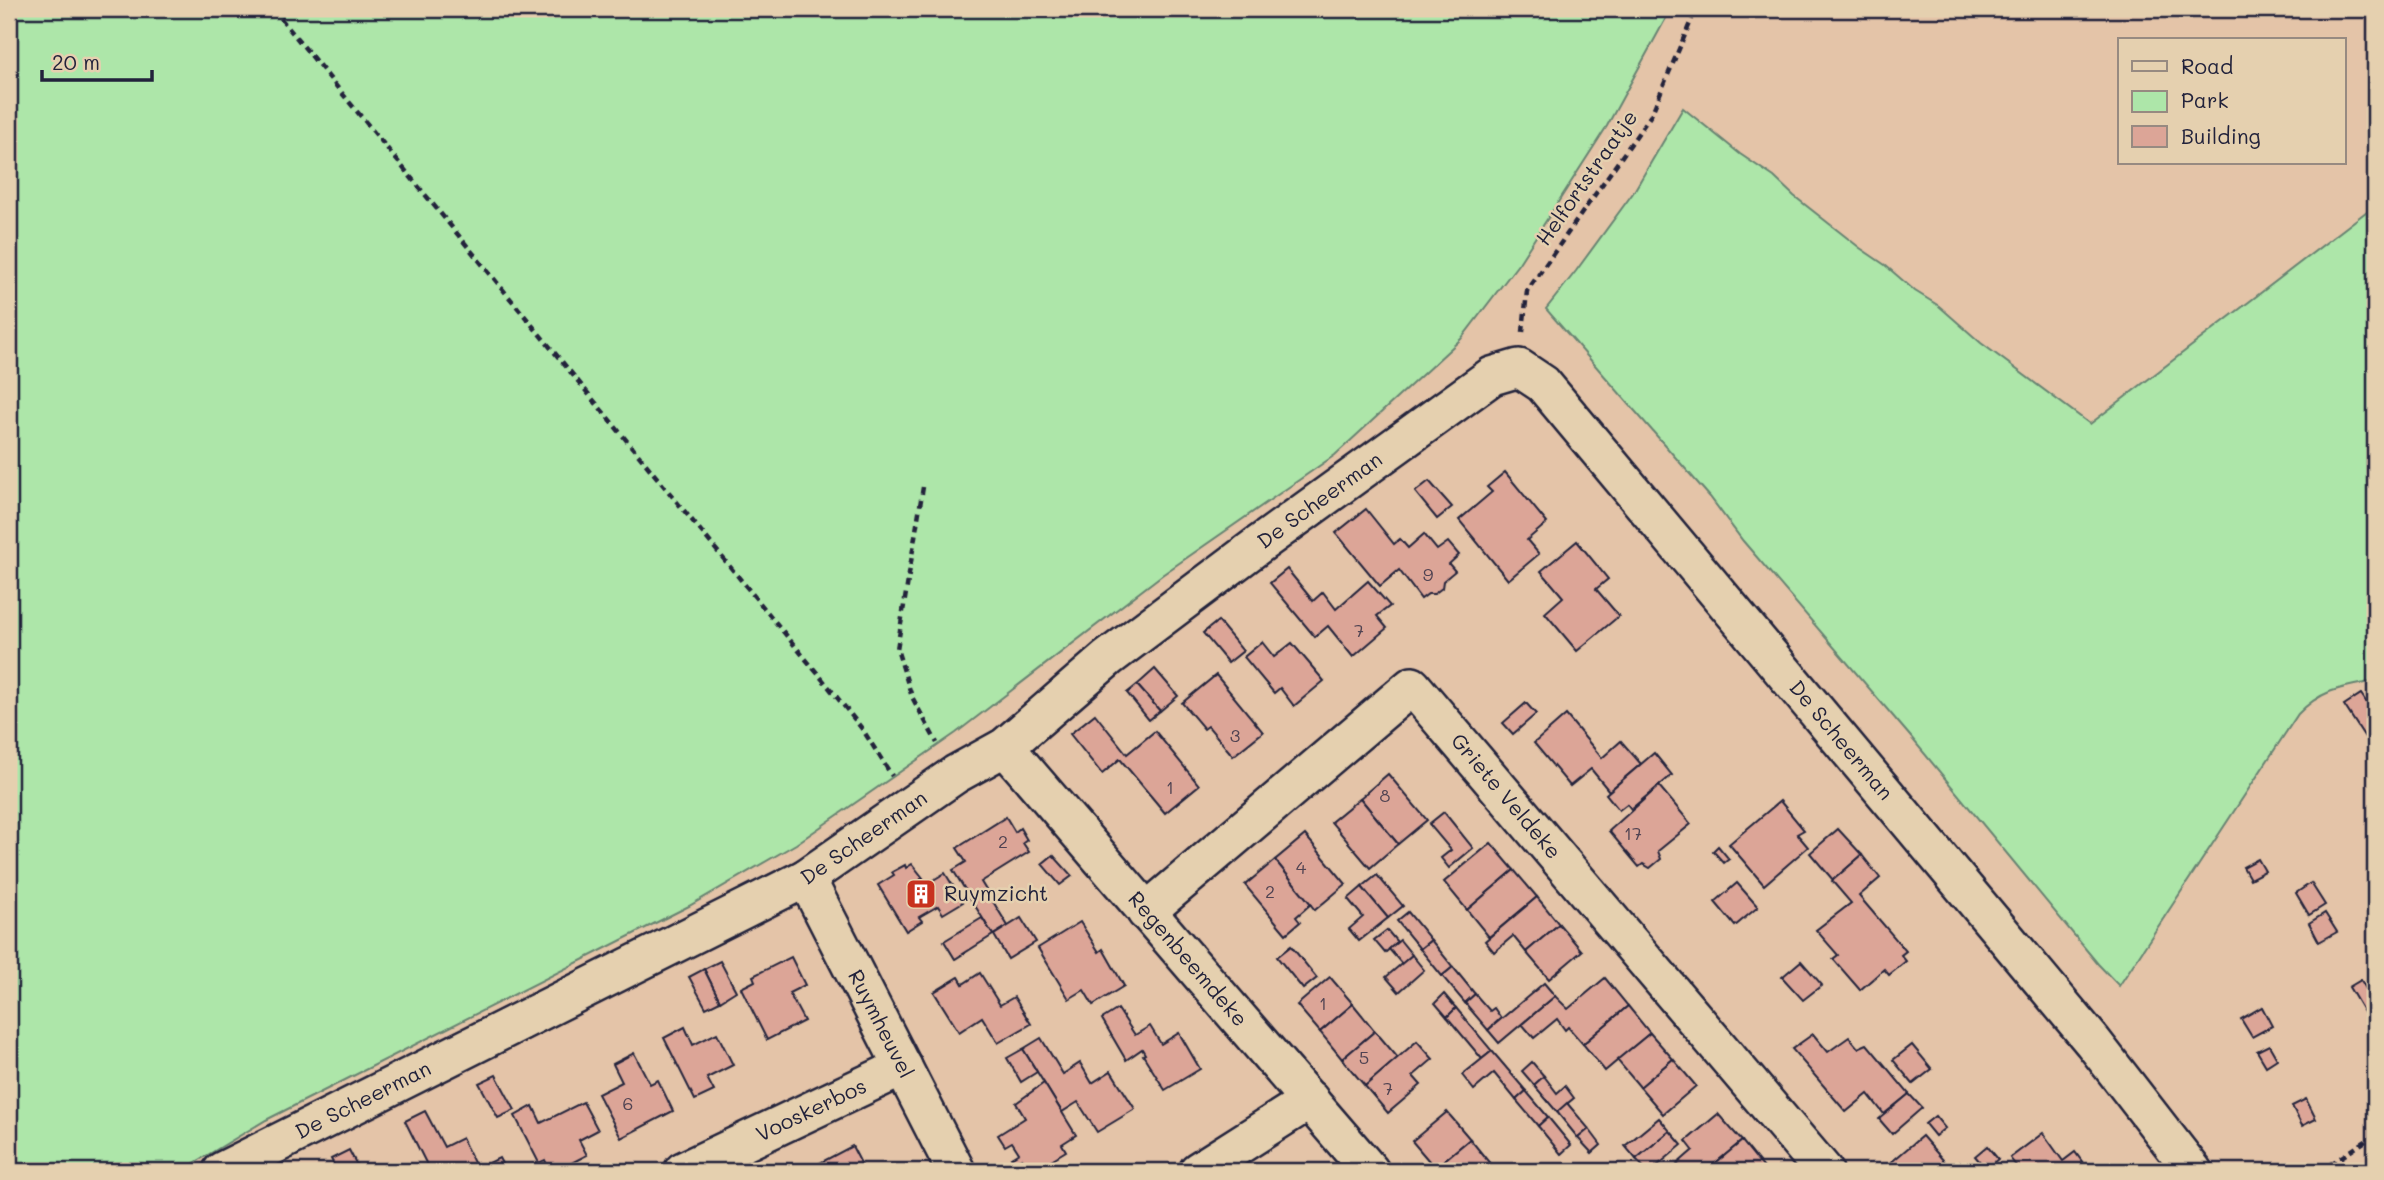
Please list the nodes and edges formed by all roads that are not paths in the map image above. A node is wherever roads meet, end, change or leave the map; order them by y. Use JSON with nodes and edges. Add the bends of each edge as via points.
{"nodes":[{"id":1,"x":1005,"y":747,"type":"junction"},
{"id":2,"x":806,"y":878,"type":"junction"},
{"id":3,"x":1146,"y":912,"type":"junction"},
{"id":4,"x":903,"y":1068,"type":"junction"},
{"id":5,"x":1310,"y":1100,"type":"junction"},
{"id":6,"x":222,"y":1171,"type":"edge"},
{"id":7,"x":683,"y":1171,"type":"edge"},
{"id":8,"x":956,"y":1171,"type":"edge"},
{"id":9,"x":1198,"y":1171,"type":"edge"},
{"id":10,"x":1370,"y":1171,"type":"edge"},
{"id":11,"x":1824,"y":1171,"type":"edge"},
{"id":12,"x":2193,"y":1171,"type":"edge"}],
"edges":[{"from":1,"to":2,"type":"street","name":"De Scheerman","via":[[956,774]]},
{"from":1,"to":3,"type":"street","name":"Regenbeemdeke"},
{"from":1,"to":12,"type":"street","name":"De Scheerman","via":[[1108,658],[1257,546],[1492,376],[1519,368],[1543,384],[2094,1042]]},
{"from":2,"to":4,"type":"street","name":"Ruymheuvel"},
{"from":2,"to":6,"type":"street","name":"De Scheerman"},
{"from":3,"to":5,"type":"street","name":"Regenbeemdeke"},
{"from":3,"to":11,"type":"street","name":"Griete Veldeke","via":[[1412,686]]},
{"from":4,"to":7,"type":"street","name":"Vooskerbos"},
{"from":4,"to":8,"type":"street","name":"Ruymheuvel"},
{"from":5,"to":9,"type":"street"},
{"from":5,"to":10,"type":"street","name":"Regenbeemdeke"}]}
